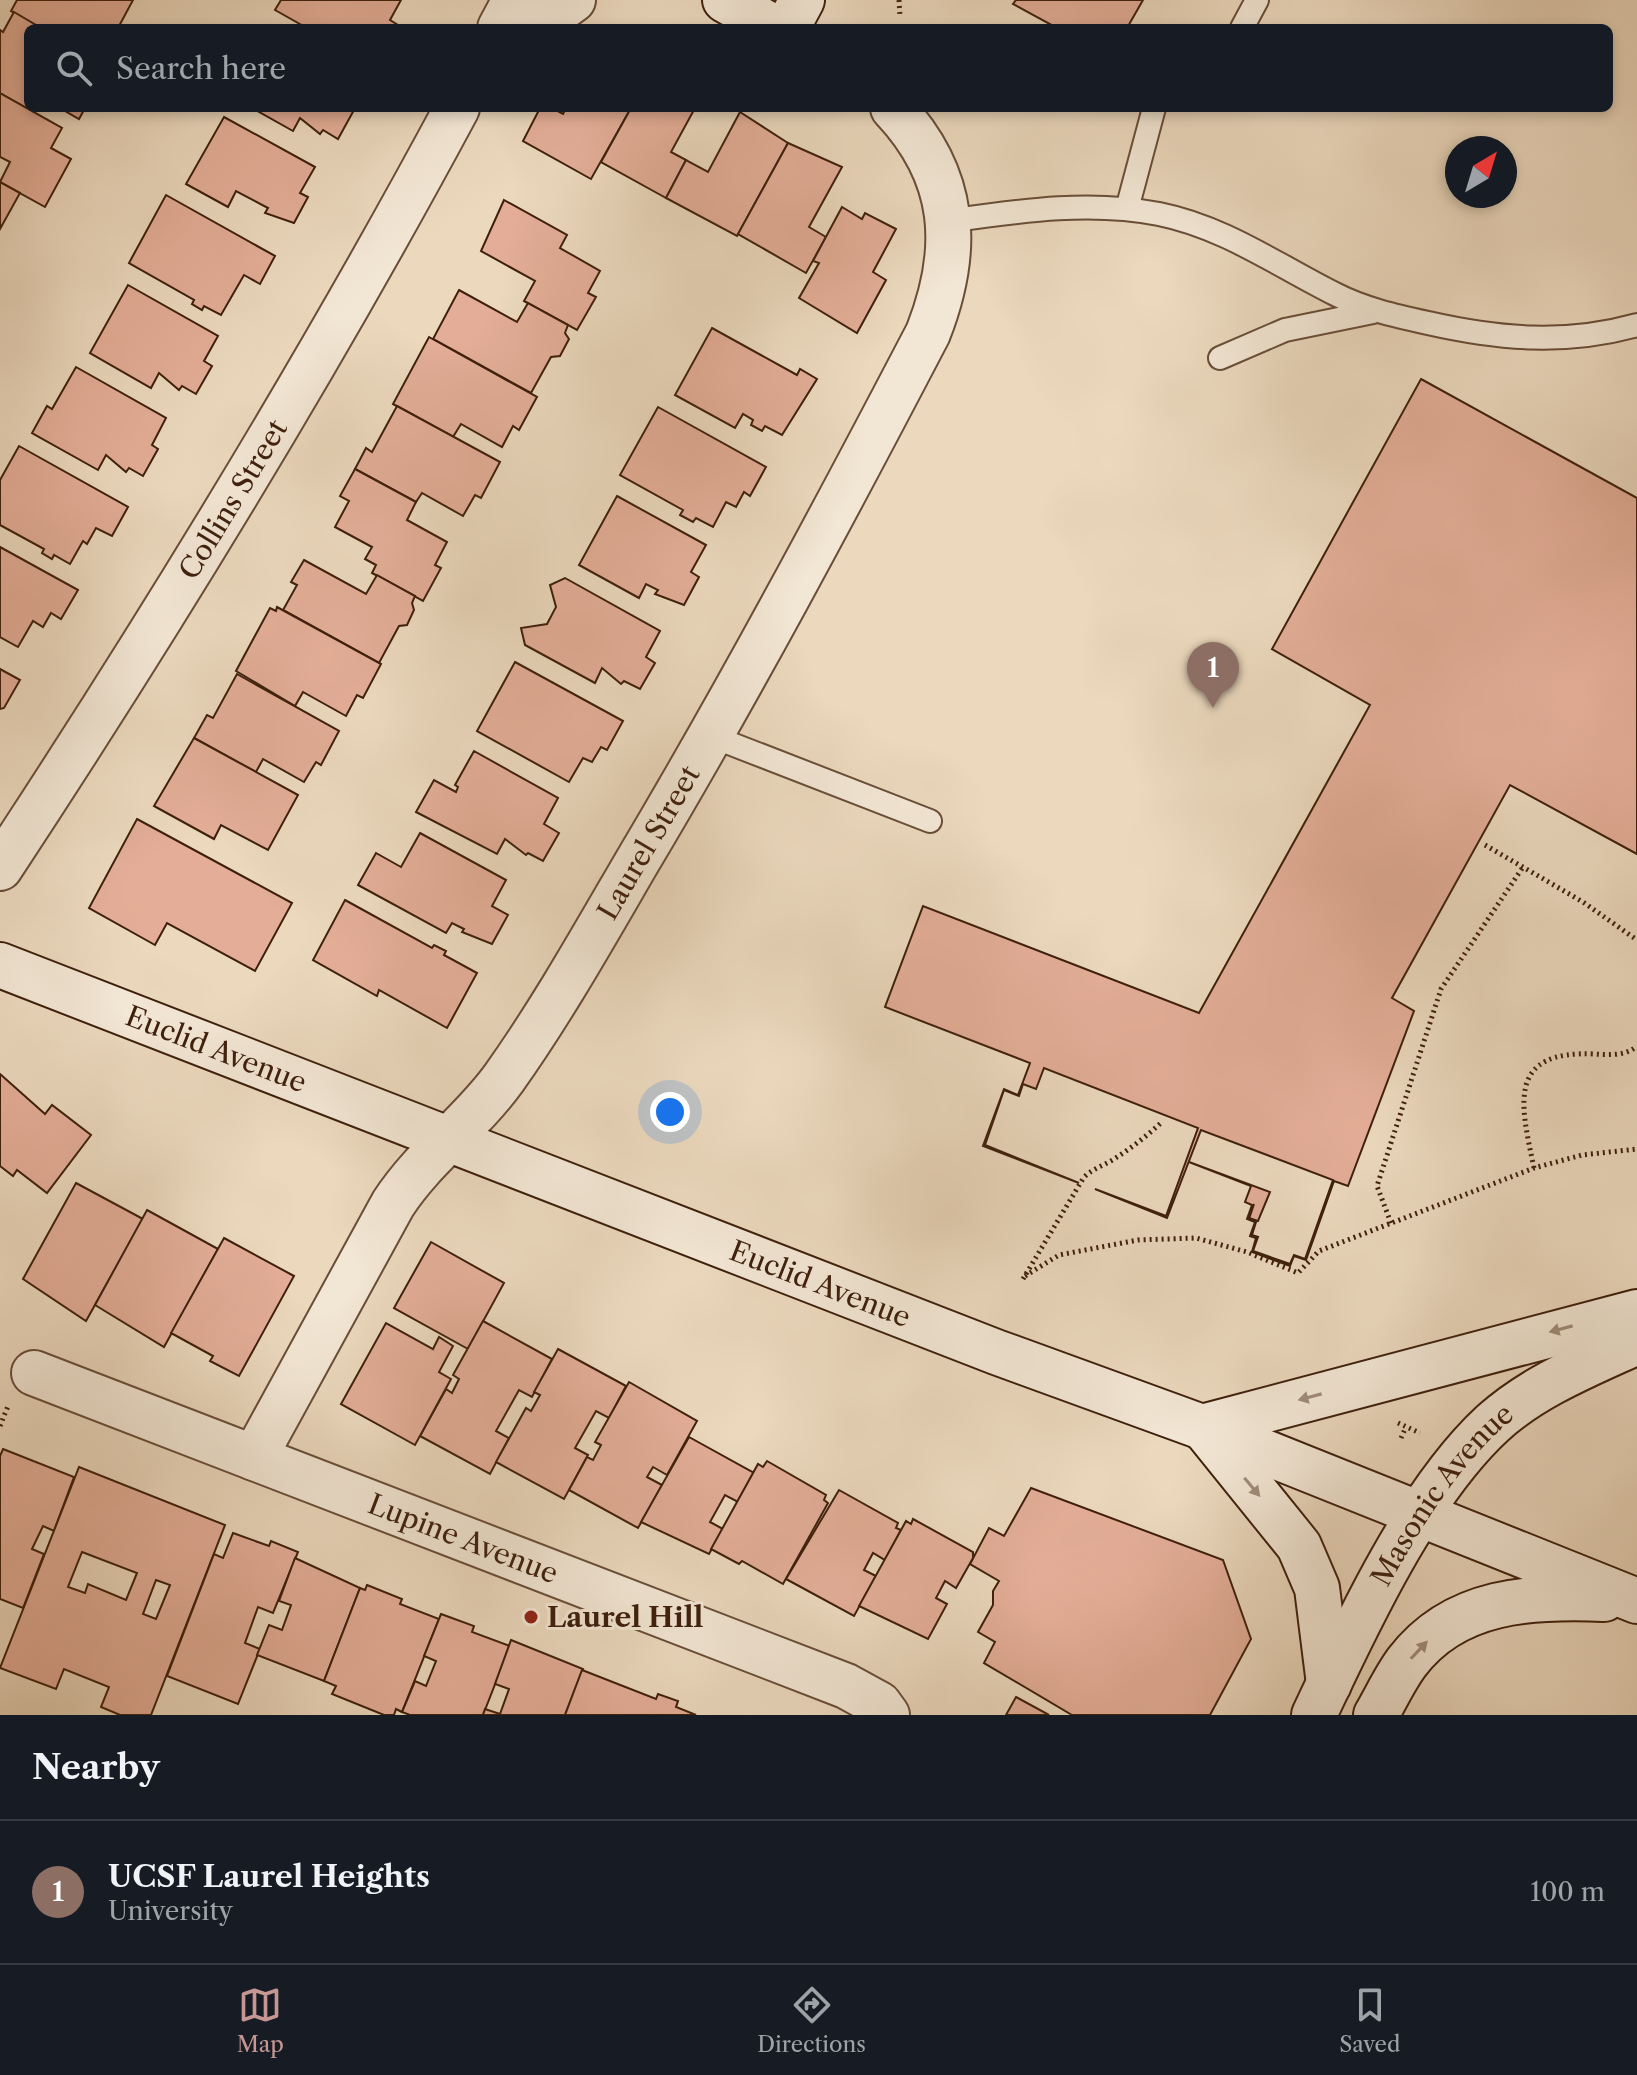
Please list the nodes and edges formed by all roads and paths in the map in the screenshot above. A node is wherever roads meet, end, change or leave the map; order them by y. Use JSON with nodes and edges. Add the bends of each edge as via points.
{"nodes":[{"id":1,"x":515,"y":0,"type":"edge"},
{"id":2,"x":573,"y":0,"type":"edge"},
{"id":3,"x":725,"y":0,"type":"edge"},
{"id":4,"x":802,"y":0,"type":"edge"},
{"id":5,"x":899,"y":0,"type":"edge"},
{"id":6,"x":1257,"y":0,"type":"edge"},
{"id":7,"x":900,"y":17,"type":"dead end"},
{"id":8,"x":502,"y":24,"type":"edge"},
{"id":9,"x":540,"y":24,"type":"edge"},
{"id":10,"x":768,"y":24,"type":"edge"},
{"id":11,"x":789,"y":24,"type":"edge"},
{"id":12,"x":1244,"y":24,"type":"edge"},
{"id":13,"x":896,"y":112,"type":"edge"},
{"id":14,"x":1153,"y":112,"type":"edge"},
{"id":15,"x":456,"y":113,"type":"edge"},
{"id":16,"x":945,"y":204,"type":"junction"},
{"id":17,"x":1127,"y":209,"type":"junction"},
{"id":18,"x":1378,"y":311,"type":"junction"},
{"id":19,"x":1637,"y":325,"type":"edge"},
{"id":20,"x":1220,"y":358,"type":"dead end"},
{"id":21,"x":711,"y":736,"type":"junction"},
{"id":22,"x":930,"y":821,"type":"dead end"},
{"id":23,"x":1485,"y":845,"type":"dead end"},
{"id":24,"x":1523,"y":867,"type":"junction"},
{"id":25,"x":0,"y":868,"type":"edge"},
{"id":26,"x":1637,"y":940,"type":"edge"},
{"id":27,"x":1,"y":966,"type":"edge"},
{"id":28,"x":1637,"y":1046,"type":"edge"},
{"id":29,"x":1163,"y":1121,"type":"dead end"},
{"id":30,"x":446,"y":1140,"type":"junction"},
{"id":31,"x":1637,"y":1149,"type":"edge"},
{"id":32,"x":1534,"y":1168,"type":"junction"},
{"id":33,"x":1391,"y":1223,"type":"junction"},
{"id":34,"x":1637,"y":1312,"type":"edge"},
{"id":35,"x":1637,"y":1342,"type":"edge"},
{"id":36,"x":34,"y":1373,"type":"dead end"},
{"id":37,"x":1202,"y":1427,"type":"junction"},
{"id":38,"x":1406,"y":1427,"type":"dead end"},
{"id":39,"x":1401,"y":1438,"type":"dead end"},
{"id":40,"x":254,"y":1458,"type":"junction"},
{"id":41,"x":1420,"y":1515,"type":"junction"},
{"id":42,"x":1637,"y":1602,"type":"edge"},
{"id":43,"x":1322,"y":1700,"type":"edge"},
{"id":44,"x":887,"y":1715,"type":"edge"},
{"id":45,"x":1376,"y":1715,"type":"edge"}],
"edges":[{"from":1,"to":8,"type":"street"},
{"from":2,"to":9,"type":"street"},
{"from":3,"to":10,"type":"street"},
{"from":4,"to":11,"type":"street"},
{"from":5,"to":7,"type":"path"},
{"from":6,"to":12,"type":"lane"},
{"from":13,"to":16,"type":"street","via":[[928,153]]},
{"from":14,"to":17,"type":"lane"},
{"from":15,"to":25,"type":"street","name":"Collins Street","via":[[267,448]]},
{"from":16,"to":17,"type":"lane"},
{"from":16,"to":21,"type":"street","name":"Laurel Street","via":[[950,256],[928,333]]},
{"from":17,"to":18,"type":"lane","via":[[1183,220],[1230,237],[1338,296]]},
{"from":18,"to":19,"type":"lane","via":[[1531,340]]},
{"from":18,"to":20,"type":"lane","via":[[1285,330]]},
{"from":21,"to":22,"type":"lane"},
{"from":21,"to":30,"type":"street","name":"Laurel Street","via":[[505,1077]]},
{"from":23,"to":24,"type":"path"},
{"from":24,"to":26,"type":"path"},
{"from":24,"to":33,"type":"path","via":[[1441,989],[1377,1186]]},
{"from":27,"to":30,"type":"street","name":"Euclid Avenue"},
{"from":28,"to":32,"type":"path","via":[[1614,1055],[1549,1057],[1533,1069],[1524,1088],[1524,1123]]},
{"from":29,"to":33,"type":"path","via":[[1084,1177],[1024,1278],[1059,1255],[1138,1240],[1196,1238],[1298,1273],[1319,1251]]},
{"from":30,"to":37,"type":"street","name":"Euclid Avenue"},
{"from":30,"to":40,"type":"street","name":"Laurel Street","via":[[413,1173],[393,1204]]},
{"from":31,"to":32,"type":"path","via":[[1582,1155]]},
{"from":32,"to":33,"type":"path"},
{"from":34,"to":37,"type":"street","one_way":true},
{"from":35,"to":41,"type":"street","name":"Masonic Avenue","via":[[1550,1384],[1494,1422],[1464,1453]]},
{"from":36,"to":40,"type":"street","name":"Lupine Avenue"},
{"from":37,"to":41,"type":"street","name":"Euclid Avenue"},
{"from":37,"to":43,"type":"street","one_way":true,"via":[[1299,1546],[1317,1588]]},
{"from":38,"to":39,"type":"path"},
{"from":40,"to":44,"type":"street","name":"Lupine Avenue","via":[[846,1686],[879,1704]]},
{"from":41,"to":42,"type":"street","name":"Euclid Avenue"},
{"from":41,"to":43,"type":"street","name":"Masonic Avenue"},
{"from":45,"to":42,"type":"street","one_way":true,"via":[[1417,1651],[1469,1613],[1533,1598]]}]}
